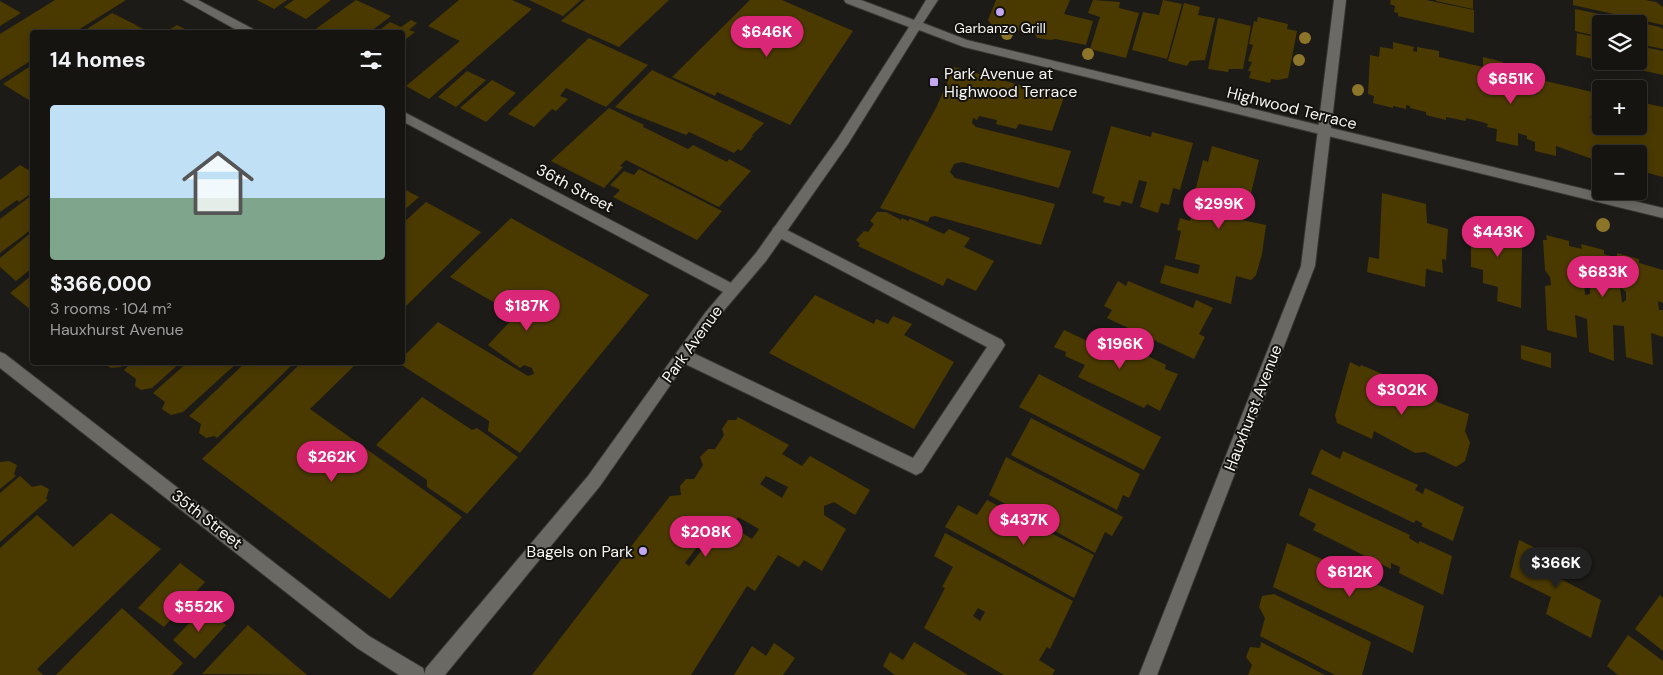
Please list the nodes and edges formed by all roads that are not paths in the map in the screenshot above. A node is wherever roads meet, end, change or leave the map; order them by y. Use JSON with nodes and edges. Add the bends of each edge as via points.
{"nodes":[{"id":1,"x":189,"y":0,"type":"edge"},
{"id":2,"x":850,"y":0,"type":"edge"},
{"id":3,"x":932,"y":0,"type":"edge"},
{"id":4,"x":1340,"y":0,"type":"edge"},
{"id":5,"x":916,"y":26,"type":"junction"},
{"id":6,"x":245,"y":30,"type":"edge"},
{"id":7,"x":405,"y":117,"type":"edge"},
{"id":8,"x":1324,"y":132,"type":"junction"},
{"id":9,"x":1663,"y":213,"type":"edge"},
{"id":10,"x":779,"y":231,"type":"junction"},
{"id":11,"x":732,"y":290,"type":"junction"},
{"id":12,"x":684,"y":356,"type":"junction"},
{"id":13,"x":0,"y":359,"type":"edge"},
{"id":14,"x":416,"y":675,"type":"edge"},
{"id":15,"x":433,"y":675,"type":"edge"},
{"id":16,"x":1148,"y":675,"type":"edge"}],
"edges":[{"from":1,"to":6,"type":"street"},
{"from":2,"to":5,"type":"street","name":"Highwood Terrace"},
{"from":3,"to":5,"type":"street","name":"Park Avenue"},
{"from":4,"to":8,"type":"street","name":"Hauxhurst Avenue"},
{"from":5,"to":8,"type":"street","name":"Highwood Terrace","via":[[964,43]]},
{"from":5,"to":10,"type":"street","name":"Park Avenue","via":[[843,141]]},
{"from":7,"to":11,"type":"street","name":"36th Street"},
{"from":8,"to":9,"type":"street","name":"Highwood Terrace"},
{"from":8,"to":16,"type":"street","name":"Hauxhurst Avenue","via":[[1308,266]]},
{"from":10,"to":11,"type":"street","name":"Park Avenue"},
{"from":10,"to":12,"type":"street","via":[[997,345],[916,467]]},
{"from":11,"to":12,"type":"street","name":"Park Avenue"},
{"from":12,"to":15,"type":"street","name":"Park Avenue","via":[[594,481]]},
{"from":13,"to":14,"type":"street","name":"35th Street","via":[[363,642]]}]}
